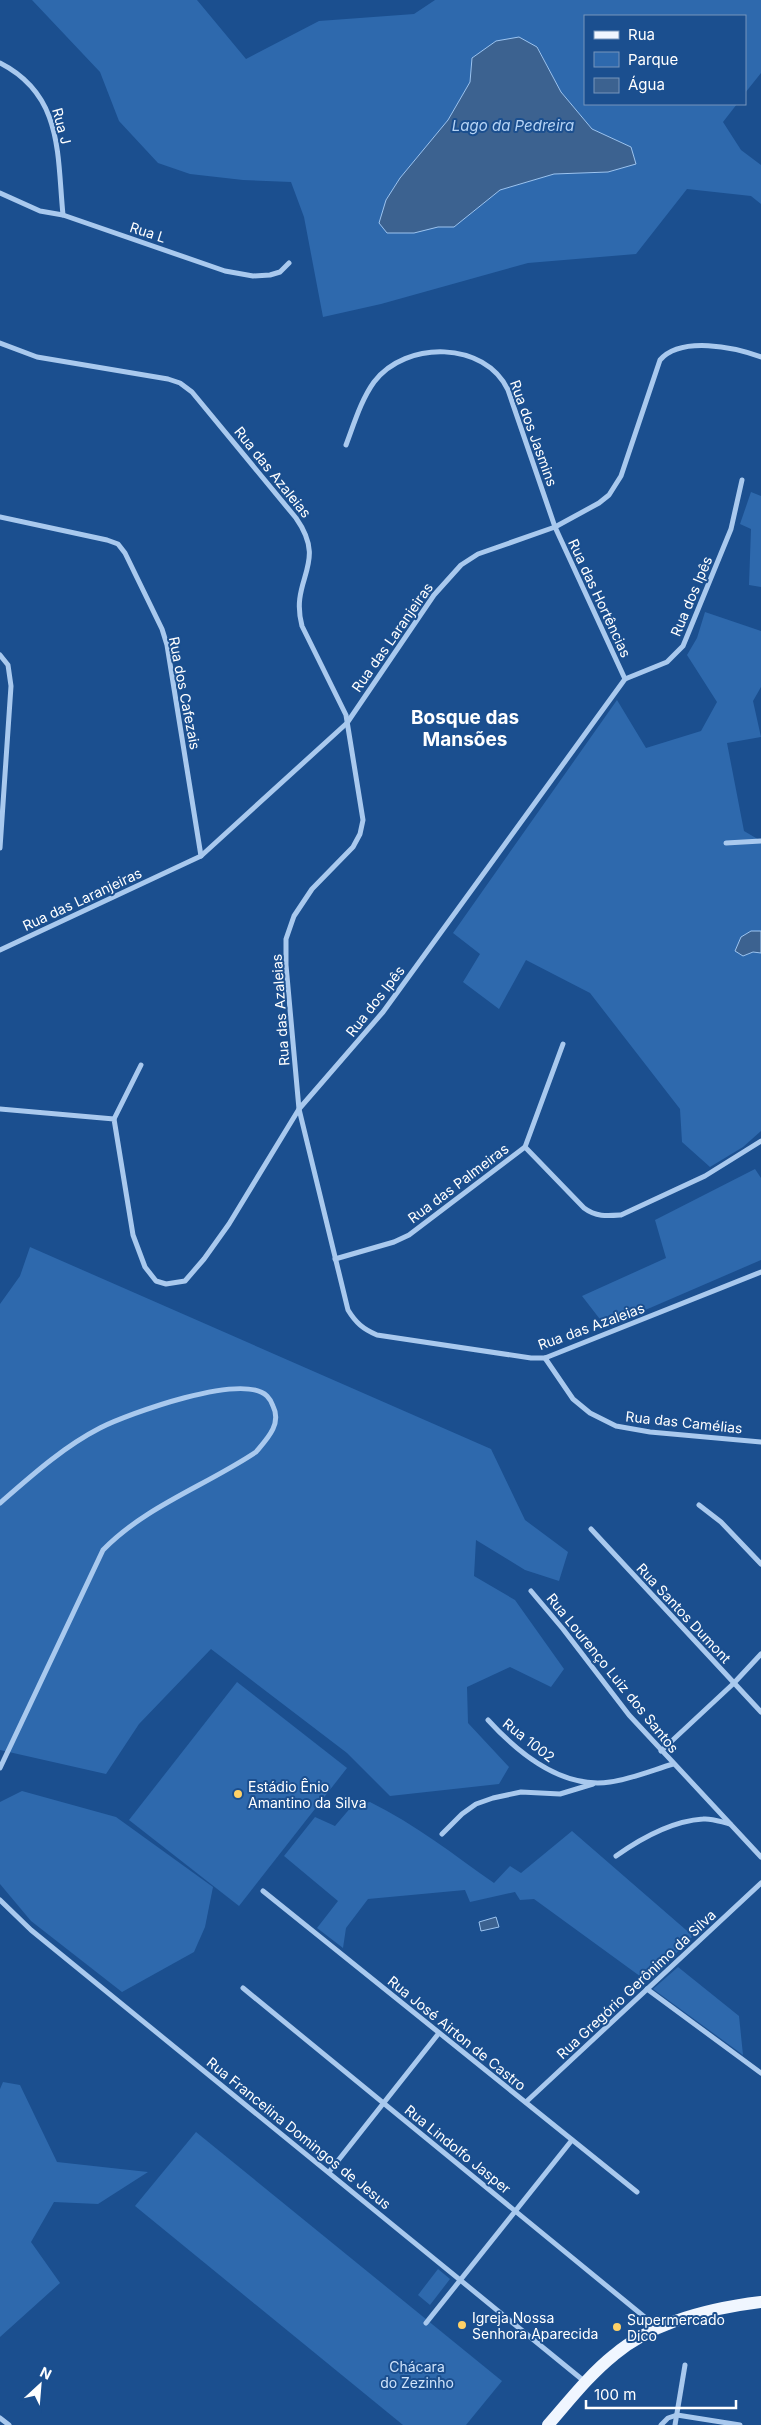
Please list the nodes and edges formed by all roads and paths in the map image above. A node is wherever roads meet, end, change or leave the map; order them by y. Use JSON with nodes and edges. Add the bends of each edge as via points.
{"nodes":[{"id":1,"x":0,"y":63,"type":"edge"},
{"id":2,"x":0,"y":193,"type":"edge"},
{"id":3,"x":63,"y":216,"type":"junction"},
{"id":4,"x":289,"y":263,"type":"dead end"},
{"id":5,"x":0,"y":343,"type":"edge"},
{"id":6,"x":761,"y":357,"type":"edge"},
{"id":7,"x":346,"y":444,"type":"dead end"},
{"id":8,"x":742,"y":480,"type":"dead end"},
{"id":9,"x":0,"y":517,"type":"edge"},
{"id":10,"x":555,"y":527,"type":"junction"},
{"id":11,"x":0,"y":655,"type":"edge"},
{"id":12,"x":625,"y":679,"type":"junction"},
{"id":13,"x":347,"y":723,"type":"junction"},
{"id":14,"x":761,"y":841,"type":"edge"},
{"id":15,"x":726,"y":843,"type":"dead end"},
{"id":16,"x":0,"y":848,"type":"edge"},
{"id":17,"x":201,"y":856,"type":"junction"},
{"id":18,"x":0,"y":950,"type":"edge"},
{"id":19,"x":563,"y":1044,"type":"dead end"},
{"id":20,"x":141,"y":1065,"type":"dead end"},
{"id":21,"x":0,"y":1109,"type":"edge"},
{"id":22,"x":299,"y":1109,"type":"junction"},
{"id":23,"x":114,"y":1119,"type":"junction"},
{"id":24,"x":761,"y":1141,"type":"edge"},
{"id":25,"x":525,"y":1147,"type":"junction"},
{"id":26,"x":335,"y":1259,"type":"junction"},
{"id":27,"x":761,"y":1272,"type":"edge"},
{"id":28,"x":545,"y":1358,"type":"junction"},
{"id":29,"x":761,"y":1442,"type":"edge"},
{"id":30,"x":0,"y":1503,"type":"edge"},
{"id":31,"x":699,"y":1505,"type":"dead end"},
{"id":32,"x":591,"y":1529,"type":"dead end"},
{"id":33,"x":761,"y":1564,"type":"edge"},
{"id":34,"x":531,"y":1591,"type":"dead end"},
{"id":35,"x":761,"y":1654,"type":"edge"},
{"id":36,"x":734,"y":1682,"type":"junction"},
{"id":37,"x":761,"y":1712,"type":"edge"},
{"id":38,"x":488,"y":1720,"type":"dead end"},
{"id":39,"x":661,"y":1751,"type":"junction"},
{"id":40,"x":673,"y":1764,"type":"junction"},
{"id":41,"x":0,"y":1768,"type":"edge"},
{"id":42,"x":596,"y":1783,"type":"junction"},
{"id":43,"x":730,"y":1824,"type":"junction"},
{"id":44,"x":442,"y":1834,"type":"dead end"},
{"id":45,"x":616,"y":1856,"type":"dead end"},
{"id":46,"x":761,"y":1857,"type":"edge"},
{"id":47,"x":761,"y":1883,"type":"edge"},
{"id":48,"x":263,"y":1891,"type":"dead end"},
{"id":49,"x":0,"y":1900,"type":"edge"},
{"id":50,"x":243,"y":1988,"type":"dead end"},
{"id":51,"x":646,"y":1990,"type":"junction"},
{"id":52,"x":439,"y":2033,"type":"junction"},
{"id":53,"x":761,"y":2073,"type":"edge"},
{"id":54,"x":526,"y":2102,"type":"junction"},
{"id":55,"x":384,"y":2103,"type":"junction"},
{"id":56,"x":572,"y":2140,"type":"junction"},
{"id":57,"x":329,"y":2172,"type":"junction"},
{"id":58,"x":637,"y":2192,"type":"dead end"},
{"id":59,"x":515,"y":2211,"type":"junction"},
{"id":60,"x":460,"y":2280,"type":"junction"},
{"id":61,"x":761,"y":2302,"type":"edge"},
{"id":62,"x":426,"y":2323,"type":"dead end"},
{"id":63,"x":659,"y":2329,"type":"junction"},
{"id":64,"x":685,"y":2365,"type":"dead end"},
{"id":65,"x":586,"y":2383,"type":"junction"},
{"id":66,"x":677,"y":2415,"type":"junction"},
{"id":67,"x":0,"y":2418,"type":"edge"},
{"id":68,"x":9,"y":2425,"type":"edge"},
{"id":69,"x":548,"y":2425,"type":"edge"},
{"id":70,"x":661,"y":2425,"type":"edge"},
{"id":71,"x":675,"y":2425,"type":"edge"},
{"id":72,"x":740,"y":2425,"type":"edge"}],
"edges":[{"from":1,"to":3,"type":"street","name":"Rua J","via":[[28,81],[49,114],[57,151]]},
{"from":2,"to":3,"type":"street","name":"Rua L","via":[[40,211]]},
{"from":3,"to":4,"type":"street","name":"Rua L","via":[[225,270],[253,276],[280,272]]},
{"from":5,"to":13,"type":"street","name":"Rua das Azaleias","via":[[37,357],[168,379],[192,392],[305,530],[311,551],[298,611],[302,626],[341,703]]},
{"from":6,"to":10,"type":"street","name":"Rua das Laranjeiras","via":[[699,345],[675,348],[666,353],[660,360],[615,488],[599,503]]},
{"from":7,"to":10,"type":"street","name":"Rua dos Jasmins","via":[[374,382],[390,367],[422,353],[445,353],[473,359],[495,370],[502,378]]},
{"from":8,"to":12,"type":"street","name":"Rua dos Ipês","via":[[731,529],[682,646],[666,662]]},
{"from":9,"to":17,"type":"street","name":"Rua dos Cafezais","via":[[107,540],[118,544],[125,553],[167,645]]},
{"from":10,"to":12,"type":"street","name":"Rua das Hortências"},
{"from":10,"to":13,"type":"street","name":"Rua das Laranjeiras","via":[[478,554],[449,576]]},
{"from":11,"to":16,"type":"street","via":[[8,665],[11,680]]},
{"from":12,"to":22,"type":"street","name":"Rua dos Ipês","via":[[382,1012]]},
{"from":13,"to":17,"type":"street","name":"Rua das Laranjeiras"},
{"from":13,"to":22,"type":"street","name":"Rua das Azaleias","via":[[361,806],[360,834],[353,847],[312,889],[294,916],[286,939]]},
{"from":14,"to":15,"type":"street"},
{"from":17,"to":18,"type":"street","name":"Rua das Laranjeiras"},
{"from":19,"to":25,"type":"street"},
{"from":20,"to":23,"type":"street"},
{"from":21,"to":23,"type":"street"},
{"from":22,"to":23,"type":"street","name":"Rua dos Ipês","via":[[204,1260],[185,1281],[176,1284],[156,1281],[150,1276],[133,1235]]},
{"from":22,"to":26,"type":"street","name":"Rua das Azaleias"},
{"from":24,"to":25,"type":"street","name":"Rua das Palmeiras","via":[[704,1176],[621,1215],[611,1216],[593,1214],[584,1208]]},
{"from":25,"to":26,"type":"street","name":"Rua das Palmeiras","via":[[409,1235]]},
{"from":26,"to":28,"type":"street","name":"Rua das Azaleias","via":[[348,1310],[355,1322],[366,1330],[377,1335]]},
{"from":27,"to":28,"type":"street","name":"Rua das Azaleias"},
{"from":28,"to":29,"type":"street","name":"Rua das Camélias","via":[[573,1399],[590,1413],[616,1426]]},
{"from":30,"to":41,"type":"street","via":[[63,1451],[100,1428],[146,1409],[228,1389],[254,1391],[267,1396],[274,1408],[276,1422],[269,1438],[256,1452],[154,1508],[103,1550]]},
{"from":31,"to":33,"type":"street","via":[[721,1522]]},
{"from":32,"to":36,"type":"street","name":"Rua Santos Dumont"},
{"from":34,"to":39,"type":"street","name":"Rua Lourenço Luiz dos Santos"},
{"from":35,"to":36,"type":"street"},
{"from":36,"to":37,"type":"street","name":"Rua Santos Dumont"},
{"from":36,"to":39,"type":"street"},
{"from":38,"to":42,"type":"street","name":"Rua 1002","via":[[509,1741],[549,1771]]},
{"from":39,"to":40,"type":"street","name":"Rua Lourenço Luiz dos Santos"},
{"from":40,"to":42,"type":"street","name":"Rua 1002","via":[[620,1780]]},
{"from":40,"to":43,"type":"street","name":"Rua Lourenço Luiz dos Santos"},
{"from":42,"to":44,"type":"street","via":[[560,1794],[521,1792],[493,1798],[469,1809]]},
{"from":43,"to":45,"type":"street","via":[[710,1819],[688,1822],[646,1837]]},
{"from":43,"to":46,"type":"street","name":"Rua Lourenço Luiz dos Santos"},
{"from":47,"to":51,"type":"street","name":"Rua Gregório Gerônimo da Silva"},
{"from":48,"to":52,"type":"street","name":"Rua José Airton de Castro"},
{"from":49,"to":57,"type":"street","name":"Rua Francelina Domingos de Jesus","via":[[31,1930]]},
{"from":50,"to":55,"type":"street","name":"Rua Lindolfo Jasper"},
{"from":51,"to":53,"type":"street"},
{"from":51,"to":54,"type":"street","name":"Rua Gregório Gerônimo da Silva"},
{"from":52,"to":54,"type":"street","name":"Rua José Airton de Castro"},
{"from":52,"to":55,"type":"street"},
{"from":54,"to":56,"type":"street","name":"Rua José Airton de Castro"},
{"from":55,"to":57,"type":"street"},
{"from":55,"to":59,"type":"street","name":"Rua Lindolfo Jasper"},
{"from":56,"to":58,"type":"street","name":"Rua José Airton de Castro"},
{"from":56,"to":59,"type":"street"},
{"from":57,"to":60,"type":"street","name":"Rua Francelina Domingos de Jesus"},
{"from":59,"to":60,"type":"street"},
{"from":59,"to":63,"type":"street","name":"Rua Lindolfo Jasper"},
{"from":60,"to":62,"type":"street"},
{"from":60,"to":65,"type":"street","name":"Rua Francelina Domingos de Jesus"},
{"from":61,"to":63,"type":"main road","via":[[686,2318]]},
{"from":63,"to":65,"type":"main road","via":[[623,2348]]},
{"from":64,"to":66,"type":"street"},
{"from":65,"to":69,"type":"main road"},
{"from":66,"to":70,"type":"street"},
{"from":66,"to":71,"type":"street"},
{"from":66,"to":72,"type":"street"},
{"from":67,"to":68,"type":"street"}]}
